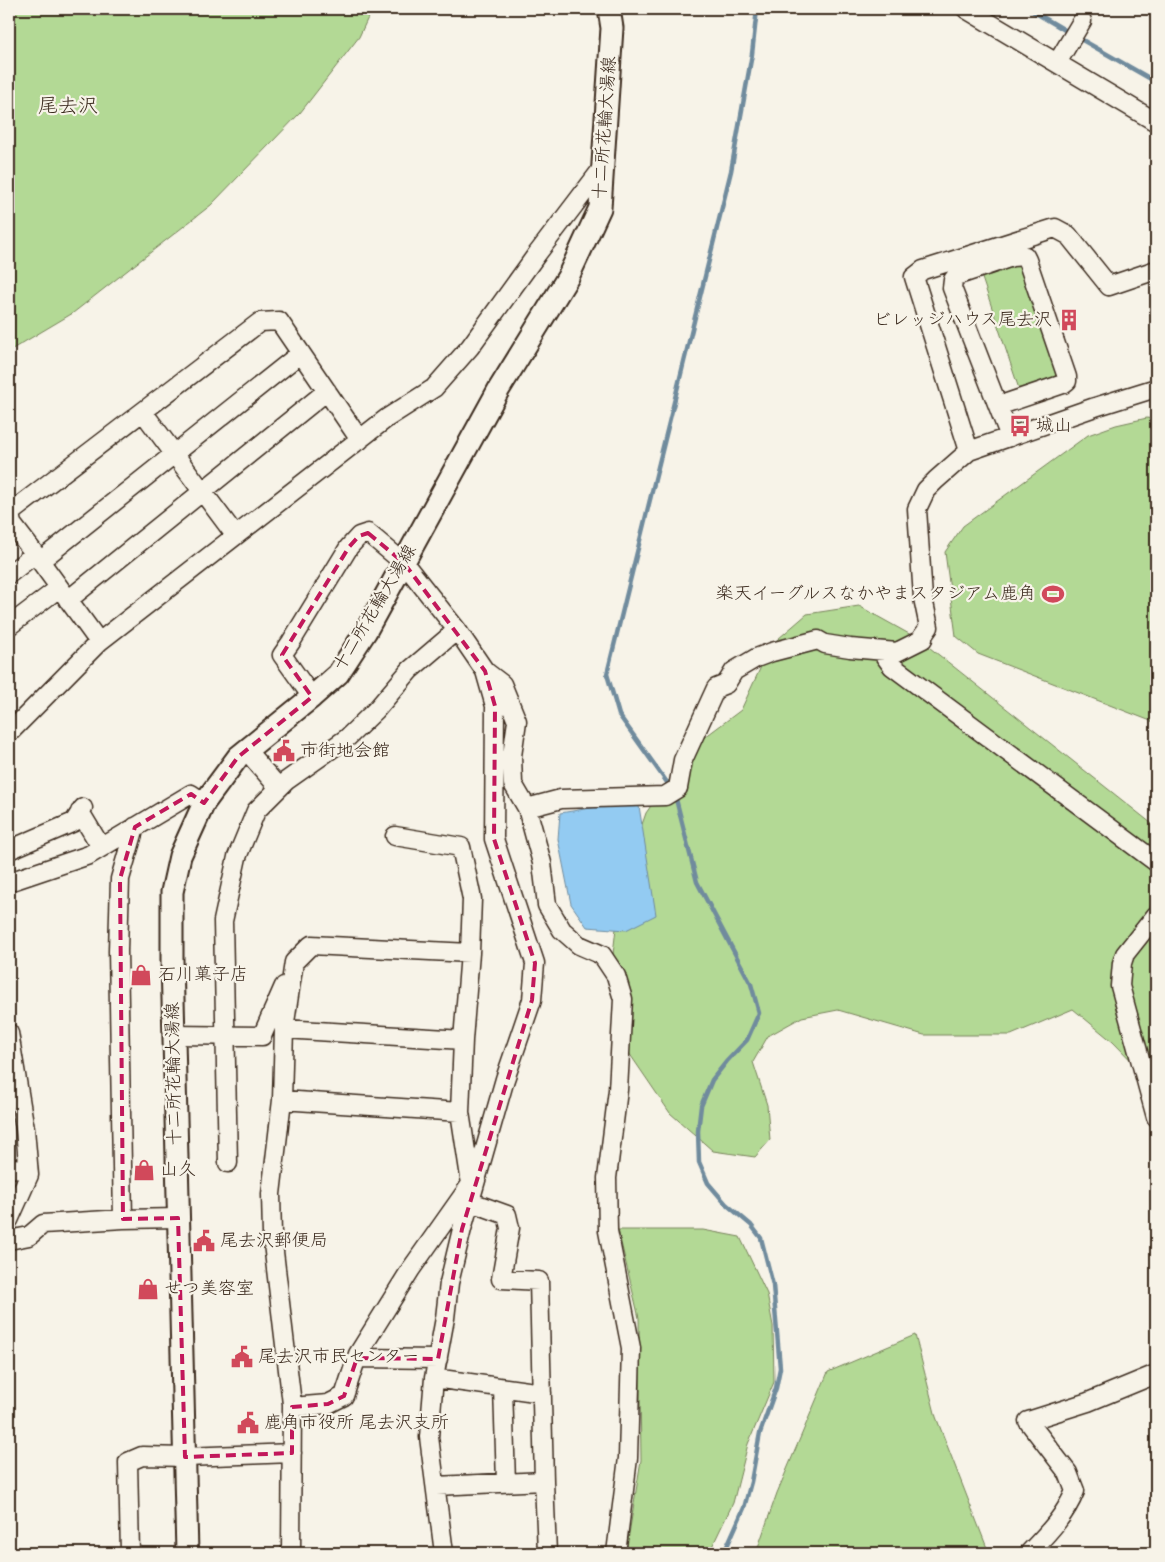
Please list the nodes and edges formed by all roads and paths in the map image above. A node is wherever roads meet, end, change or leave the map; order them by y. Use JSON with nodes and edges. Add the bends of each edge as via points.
{"nodes":[{"id":1,"x":609,"y":9,"type":"edge"},
{"id":2,"x":966,"y":9,"type":"edge"},
{"id":3,"x":1080,"y":24,"type":"dead end"},
{"id":4,"x":1061,"y":56,"type":"junction"},
{"id":5,"x":1156,"y":122,"type":"edge"},
{"id":6,"x":604,"y":166,"type":"junction"},
{"id":7,"x":1156,"y":270,"type":"edge"},
{"id":8,"x":301,"y":353,"type":"junction"},
{"id":9,"x":1156,"y":388,"type":"edge"},
{"id":10,"x":327,"y":391,"type":"junction"},
{"id":11,"x":998,"y":406,"type":"junction"},
{"id":12,"x":143,"y":412,"type":"junction"},
{"id":13,"x":1010,"y":437,"type":"junction"},
{"id":14,"x":360,"y":440,"type":"junction"},
{"id":15,"x":970,"y":451,"type":"junction"},
{"id":16,"x":174,"y":454,"type":"junction"},
{"id":17,"x":202,"y":491,"type":"junction"},
{"id":18,"x":10,"y":526,"type":"edge"},
{"id":19,"x":236,"y":536,"type":"junction"},
{"id":20,"x":37,"y":558,"type":"junction"},
{"id":21,"x":404,"y":563,"type":"junction"},
{"id":22,"x":9,"y":574,"type":"edge"},
{"id":23,"x":64,"y":594,"type":"junction"},
{"id":24,"x":9,"y":626,"type":"edge"},
{"id":25,"x":457,"y":630,"type":"junction"},
{"id":26,"x":99,"y":642,"type":"junction"},
{"id":27,"x":881,"y":650,"type":"junction"},
{"id":28,"x":485,"y":671,"type":"junction"},
{"id":29,"x":312,"y":697,"type":"junction"},
{"id":30,"x":9,"y":733,"type":"edge"},
{"id":31,"x":246,"y":750,"type":"junction"},
{"id":32,"x":279,"y":788,"type":"junction"},
{"id":33,"x":204,"y":803,"type":"junction"},
{"id":34,"x":526,"y":808,"type":"junction"},
{"id":35,"x":135,"y":827,"type":"junction"},
{"id":36,"x":396,"y":836,"type":"dead end"},
{"id":37,"x":102,"y":847,"type":"junction"},
{"id":38,"x":9,"y":850,"type":"edge"},
{"id":39,"x":1156,"y":862,"type":"edge"},
{"id":40,"x":9,"y":882,"type":"edge"},
{"id":41,"x":1156,"y":915,"type":"edge"},
{"id":42,"x":470,"y":953,"type":"junction"},
{"id":43,"x":294,"y":962,"type":"junction"},
{"id":44,"x":284,"y":1029,"type":"junction"},
{"id":45,"x":9,"y":1033,"type":"edge"},
{"id":46,"x":173,"y":1035,"type":"junction"},
{"id":47,"x":225,"y":1036,"type":"junction"},
{"id":48,"x":463,"y":1040,"type":"junction"},
{"id":49,"x":13,"y":1083,"type":"edge"},
{"id":50,"x":282,"y":1100,"type":"junction"},
{"id":51,"x":460,"y":1112,"type":"junction"},
{"id":52,"x":1156,"y":1117,"type":"edge"},
{"id":53,"x":228,"y":1163,"type":"dead end"},
{"id":54,"x":9,"y":1168,"type":"edge"},
{"id":55,"x":28,"y":1169,"type":"junction"},
{"id":56,"x":471,"y":1184,"type":"junction"},
{"id":57,"x":471,"y":1202,"type":"junction"},
{"id":58,"x":178,"y":1218,"type":"junction"},
{"id":59,"x":122,"y":1219,"type":"junction"},
{"id":60,"x":9,"y":1220,"type":"edge"},
{"id":61,"x":9,"y":1240,"type":"edge"},
{"id":62,"x":357,"y":1358,"type":"junction"},
{"id":63,"x":438,"y":1359,"type":"junction"},
{"id":64,"x":1156,"y":1374,"type":"edge"},
{"id":65,"x":434,"y":1378,"type":"junction"},
{"id":66,"x":503,"y":1388,"type":"junction"},
{"id":67,"x":542,"y":1393,"type":"junction"},
{"id":68,"x":292,"y":1407,"type":"junction"},
{"id":69,"x":292,"y":1453,"type":"junction"},
{"id":70,"x":185,"y":1457,"type":"junction"},
{"id":71,"x":544,"y":1481,"type":"junction"},
{"id":72,"x":506,"y":1483,"type":"junction"},
{"id":73,"x":436,"y":1486,"type":"junction"},
{"id":74,"x":130,"y":1553,"type":"edge"},
{"id":75,"x":187,"y":1553,"type":"edge"},
{"id":76,"x":291,"y":1553,"type":"edge"},
{"id":77,"x":444,"y":1553,"type":"edge"},
{"id":78,"x":547,"y":1553,"type":"edge"},
{"id":79,"x":616,"y":1553,"type":"edge"},
{"id":80,"x":1029,"y":1553,"type":"edge"}],
"edges":[{"from":1,"to":6,"type":"main road","name":"十二所花輪大湯線","via":[[612,28]]},
{"from":2,"to":4,"type":"street"},
{"from":3,"to":4,"type":"street"},
{"from":4,"to":5,"type":"street"},
{"from":6,"to":14,"type":"street","via":[[470,347],[440,382]]},
{"from":6,"to":21,"type":"main road","name":"十二所花輪大湯線","via":[[600,208],[568,277],[499,389]]},
{"from":7,"to":15,"type":"street","via":[[1109,286],[1068,235],[1055,228],[923,270],[914,277]]},
{"from":8,"to":10,"type":"street"},
{"from":8,"to":12,"type":"street","via":[[279,321],[260,322]]},
{"from":8,"to":16,"type":"street"},
{"from":9,"to":13,"type":"street"},
{"from":10,"to":14,"type":"street"},
{"from":10,"to":17,"type":"street"},
{"from":11,"to":11,"type":"street","via":[[952,288],[953,280],[956,276],[1012,257],[1025,256],[1067,381]]},
{"from":11,"to":13,"type":"street"},
{"from":12,"to":16,"type":"street"},
{"from":12,"to":18,"type":"street","via":[[10,513]]},
{"from":13,"to":15,"type":"street"},
{"from":14,"to":19,"type":"street"},
{"from":15,"to":27,"type":"street","via":[[926,490],[917,509],[923,598],[929,627],[923,639],[897,652]]},
{"from":16,"to":17,"type":"street"},
{"from":16,"to":20,"type":"street"},
{"from":17,"to":19,"type":"street"},
{"from":17,"to":23,"type":"street"},
{"from":18,"to":20,"type":"street"},
{"from":19,"to":26,"type":"street"},
{"from":20,"to":22,"type":"street"},
{"from":20,"to":23,"type":"street"},
{"from":21,"to":25,"type":"street"},
{"from":21,"to":29,"type":"main road","name":"十二所花輪大湯線","via":[[338,674]]},
{"from":21,"to":29,"type":"street","via":[[368,533],[359,536],[349,546],[282,655]]},
{"from":23,"to":24,"type":"street"},
{"from":23,"to":26,"type":"street"},
{"from":25,"to":28,"type":"street"},
{"from":25,"to":32,"type":"street","via":[[410,670],[347,738]]},
{"from":26,"to":30,"type":"street"},
{"from":27,"to":34,"type":"street","via":[[850,648],[818,640],[772,652],[734,671],[726,684],[716,688],[683,760],[678,788],[665,796],[561,799]]},
{"from":27,"to":39,"type":"street","via":[[892,666]]},
{"from":28,"to":34,"type":"street","via":[[502,684],[516,721],[513,784]]},
{"from":28,"to":57,"type":"street","via":[[495,706],[494,839],[535,963],[532,1000],[505,1079]]},
{"from":29,"to":31,"type":"main road","name":"十二所花輪大湯線"},
{"from":31,"to":32,"type":"street"},
{"from":31,"to":33,"type":"main road","name":"十二所花輪大湯線"},
{"from":32,"to":47,"type":"street","via":[[256,811],[237,857],[223,921]]},
{"from":33,"to":35,"type":"street","via":[[190,794]]},
{"from":33,"to":46,"type":"main road","name":"十二所花輪大湯線","via":[[180,856],[172,892]]},
{"from":34,"to":79,"type":"street","via":[[542,862],[547,905],[562,930],[579,945],[602,955],[616,976],[623,999],[618,1090],[608,1178],[608,1231],[631,1348],[628,1458]]},
{"from":35,"to":37,"type":"street"},
{"from":35,"to":59,"type":"street","via":[[120,879]]},
{"from":36,"to":42,"type":"street","via":[[461,847],[472,899]]},
{"from":37,"to":38,"type":"street","via":[[82,810],[74,822]]},
{"from":37,"to":40,"type":"street"},
{"from":41,"to":52,"type":"street","via":[[1125,954],[1120,986]]},
{"from":42,"to":43,"type":"street","via":[[311,946]]},
{"from":42,"to":48,"type":"street"},
{"from":43,"to":44,"type":"street"},
{"from":43,"to":47,"type":"street","via":[[262,1036]]},
{"from":44,"to":48,"type":"street"},
{"from":44,"to":50,"type":"street"},
{"from":45,"to":49,"type":"street"},
{"from":46,"to":47,"type":"street"},
{"from":46,"to":58,"type":"main road","name":"十二所花輪大湯線"},
{"from":47,"to":53,"type":"street"},
{"from":48,"to":51,"type":"street"},
{"from":49,"to":55,"type":"street","via":[[25,1129]]},
{"from":50,"to":51,"type":"street"},
{"from":50,"to":68,"type":"street","via":[[271,1194],[272,1235]]},
{"from":51,"to":56,"type":"street"},
{"from":54,"to":55,"type":"street"},
{"from":55,"to":60,"type":"street"},
{"from":56,"to":57,"type":"street"},
{"from":56,"to":62,"type":"street","via":[[412,1269]]},
{"from":57,"to":63,"type":"street","via":[[449,1283]]},
{"from":57,"to":67,"type":"street","via":[[506,1215],[510,1228],[501,1278],[539,1281]]},
{"from":58,"to":59,"type":"street"},
{"from":58,"to":70,"type":"main road","name":"十二所花輪大湯線"},
{"from":59,"to":61,"type":"street","via":[[43,1224],[28,1236]]},
{"from":62,"to":63,"type":"street"},
{"from":62,"to":68,"type":"street","via":[[344,1396],[328,1404]]},
{"from":63,"to":65,"type":"street"},
{"from":64,"to":80,"type":"street","via":[[1088,1402],[1028,1421],[1068,1473],[1075,1491],[1068,1507]]},
{"from":65,"to":66,"type":"street"},
{"from":65,"to":73,"type":"street","via":[[429,1437]]},
{"from":66,"to":67,"type":"street"},
{"from":66,"to":72,"type":"street"},
{"from":67,"to":71,"type":"street"},
{"from":68,"to":69,"type":"street"},
{"from":69,"to":70,"type":"street"},
{"from":69,"to":76,"type":"street"},
{"from":70,"to":74,"type":"street","via":[[142,1456],[128,1462]]},
{"from":70,"to":75,"type":"main road","name":"十二所花輪大湯線"},
{"from":71,"to":72,"type":"street"},
{"from":71,"to":78,"type":"street"},
{"from":72,"to":73,"type":"street"},
{"from":73,"to":77,"type":"street"}]}
